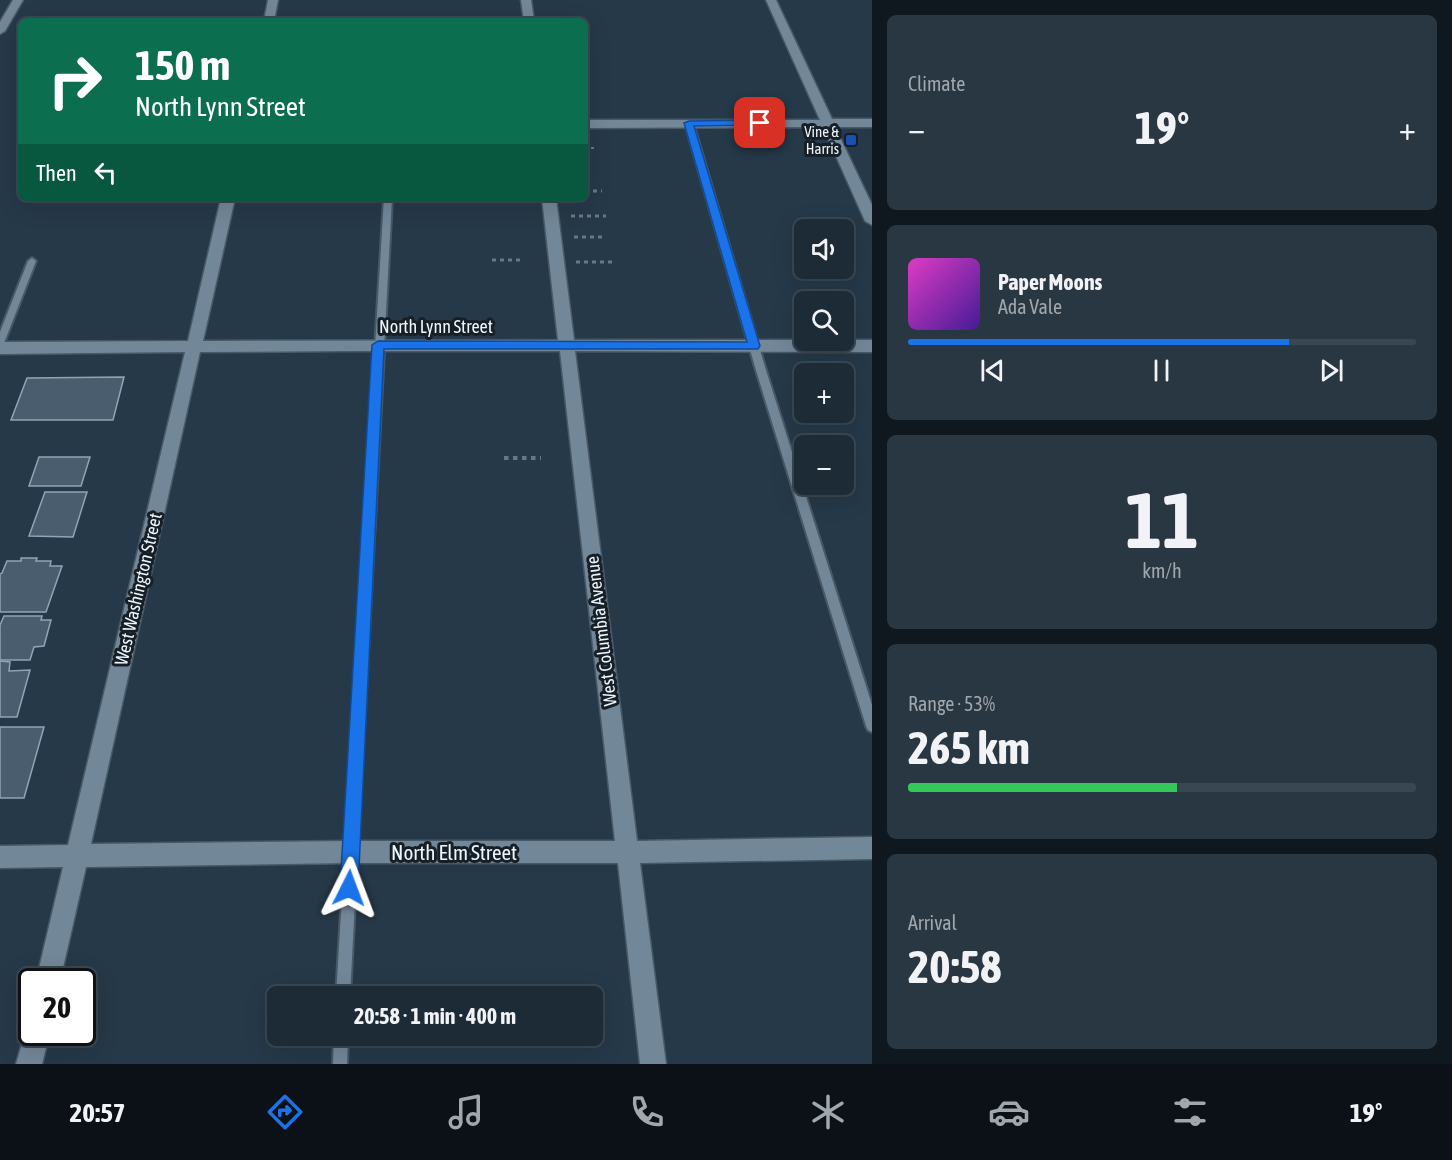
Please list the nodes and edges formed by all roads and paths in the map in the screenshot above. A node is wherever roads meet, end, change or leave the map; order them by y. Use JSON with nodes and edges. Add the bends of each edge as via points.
{"nodes":[{"id":1,"x":18,"y":0,"type":"edge"},
{"id":2,"x":273,"y":0,"type":"edge"},
{"id":3,"x":526,"y":0,"type":"edge"},
{"id":4,"x":771,"y":0,"type":"edge"},
{"id":5,"x":269,"y":18,"type":"edge"},
{"id":6,"x":528,"y":18,"type":"edge"},
{"id":7,"x":0,"y":31,"type":"edge"},
{"id":8,"x":689,"y":123,"type":"junction"},
{"id":9,"x":826,"y":123,"type":"junction"},
{"id":10,"x":872,"y":123,"type":"edge"},
{"id":11,"x":588,"y":124,"type":"edge"},
{"id":12,"x":588,"y":148,"type":"edge"},
{"id":13,"x":594,"y":148,"type":"dead end"},
{"id":14,"x":588,"y":191,"type":"edge"},
{"id":15,"x":602,"y":191,"type":"dead end"},
{"id":16,"x":227,"y":201,"type":"edge"},
{"id":17,"x":388,"y":201,"type":"edge"},
{"id":18,"x":550,"y":207,"type":"edge"},
{"id":19,"x":606,"y":216,"type":"dead end"},
{"id":20,"x":872,"y":221,"type":"edge"},
{"id":21,"x":554,"y":237,"type":"junction"},
{"id":22,"x":606,"y":237,"type":"dead end"},
{"id":23,"x":492,"y":260,"type":"dead end"},
{"id":24,"x":524,"y":260,"type":"dead end"},
{"id":25,"x":32,"y":261,"type":"dead end"},
{"id":26,"x":557,"y":262,"type":"junction"},
{"id":27,"x":614,"y":262,"type":"dead end"},
{"id":28,"x":0,"y":343,"type":"edge"},
{"id":29,"x":378,"y":345,"type":"junction"},
{"id":30,"x":193,"y":346,"type":"junction"},
{"id":31,"x":754,"y":346,"type":"junction"},
{"id":32,"x":872,"y":346,"type":"edge"},
{"id":33,"x":567,"y":347,"type":"junction"},
{"id":34,"x":0,"y":348,"type":"edge"},
{"id":35,"x":504,"y":458,"type":"dead end"},
{"id":36,"x":541,"y":458,"type":"dead end"},
{"id":37,"x":872,"y":726,"type":"edge"},
{"id":38,"x":872,"y":848,"type":"edge"},
{"id":39,"x":351,"y":852,"type":"junction"},
{"id":40,"x":627,"y":852,"type":"junction"},
{"id":41,"x":77,"y":856,"type":"junction"},
{"id":42,"x":0,"y":857,"type":"edge"},
{"id":43,"x":51,"y":968,"type":"edge"},
{"id":44,"x":344,"y":986,"type":"edge"},
{"id":45,"x":34,"y":1046,"type":"edge"},
{"id":46,"x":341,"y":1046,"type":"edge"},
{"id":47,"x":29,"y":1064,"type":"edge"},
{"id":48,"x":340,"y":1064,"type":"edge"},
{"id":49,"x":653,"y":1064,"type":"edge"}],
"edges":[{"from":1,"to":7,"type":"street"},
{"from":2,"to":5,"type":"street"},
{"from":3,"to":6,"type":"street"},
{"from":4,"to":9,"type":"street"},
{"from":8,"to":9,"type":"street"},
{"from":8,"to":11,"type":"street"},
{"from":8,"to":31,"type":"lane"},
{"from":9,"to":10,"type":"street"},
{"from":9,"to":20,"type":"street"},
{"from":12,"to":13,"type":"path"},
{"from":14,"to":15,"type":"path"},
{"from":16,"to":30,"type":"street","name":"West Washington Street"},
{"from":17,"to":29,"type":"lane"},
{"from":18,"to":19,"type":"path"},
{"from":18,"to":21,"type":"street","name":"West Columbia Avenue"},
{"from":21,"to":22,"type":"path"},
{"from":21,"to":26,"type":"street","name":"West Columbia Avenue"},
{"from":23,"to":24,"type":"path"},
{"from":25,"to":28,"type":"lane"},
{"from":26,"to":27,"type":"path"},
{"from":26,"to":33,"type":"street","name":"West Columbia Avenue"},
{"from":29,"to":30,"type":"street","name":"North Lynn Street"},
{"from":29,"to":33,"type":"street","name":"North Lynn Street"},
{"from":29,"to":39,"type":"lane"},
{"from":30,"to":34,"type":"street","name":"North Lynn Street"},
{"from":30,"to":41,"type":"street","name":"West Washington Street"},
{"from":31,"to":32,"type":"street","name":"North Lynn Street"},
{"from":31,"to":33,"type":"street","name":"North Lynn Street"},
{"from":31,"to":37,"type":"lane"},
{"from":33,"to":40,"type":"street","name":"West Columbia Avenue"},
{"from":35,"to":36,"type":"path"},
{"from":38,"to":40,"type":"street","name":"North Elm Street"},
{"from":39,"to":40,"type":"street","name":"North Elm Street"},
{"from":39,"to":41,"type":"street","name":"North Elm Street"},
{"from":39,"to":44,"type":"lane"},
{"from":40,"to":49,"type":"street","name":"West Columbia Avenue"},
{"from":41,"to":42,"type":"street","name":"North Elm Street"},
{"from":41,"to":43,"type":"street","name":"West Washington Street"},
{"from":45,"to":47,"type":"street"},
{"from":46,"to":48,"type":"lane"}]}
